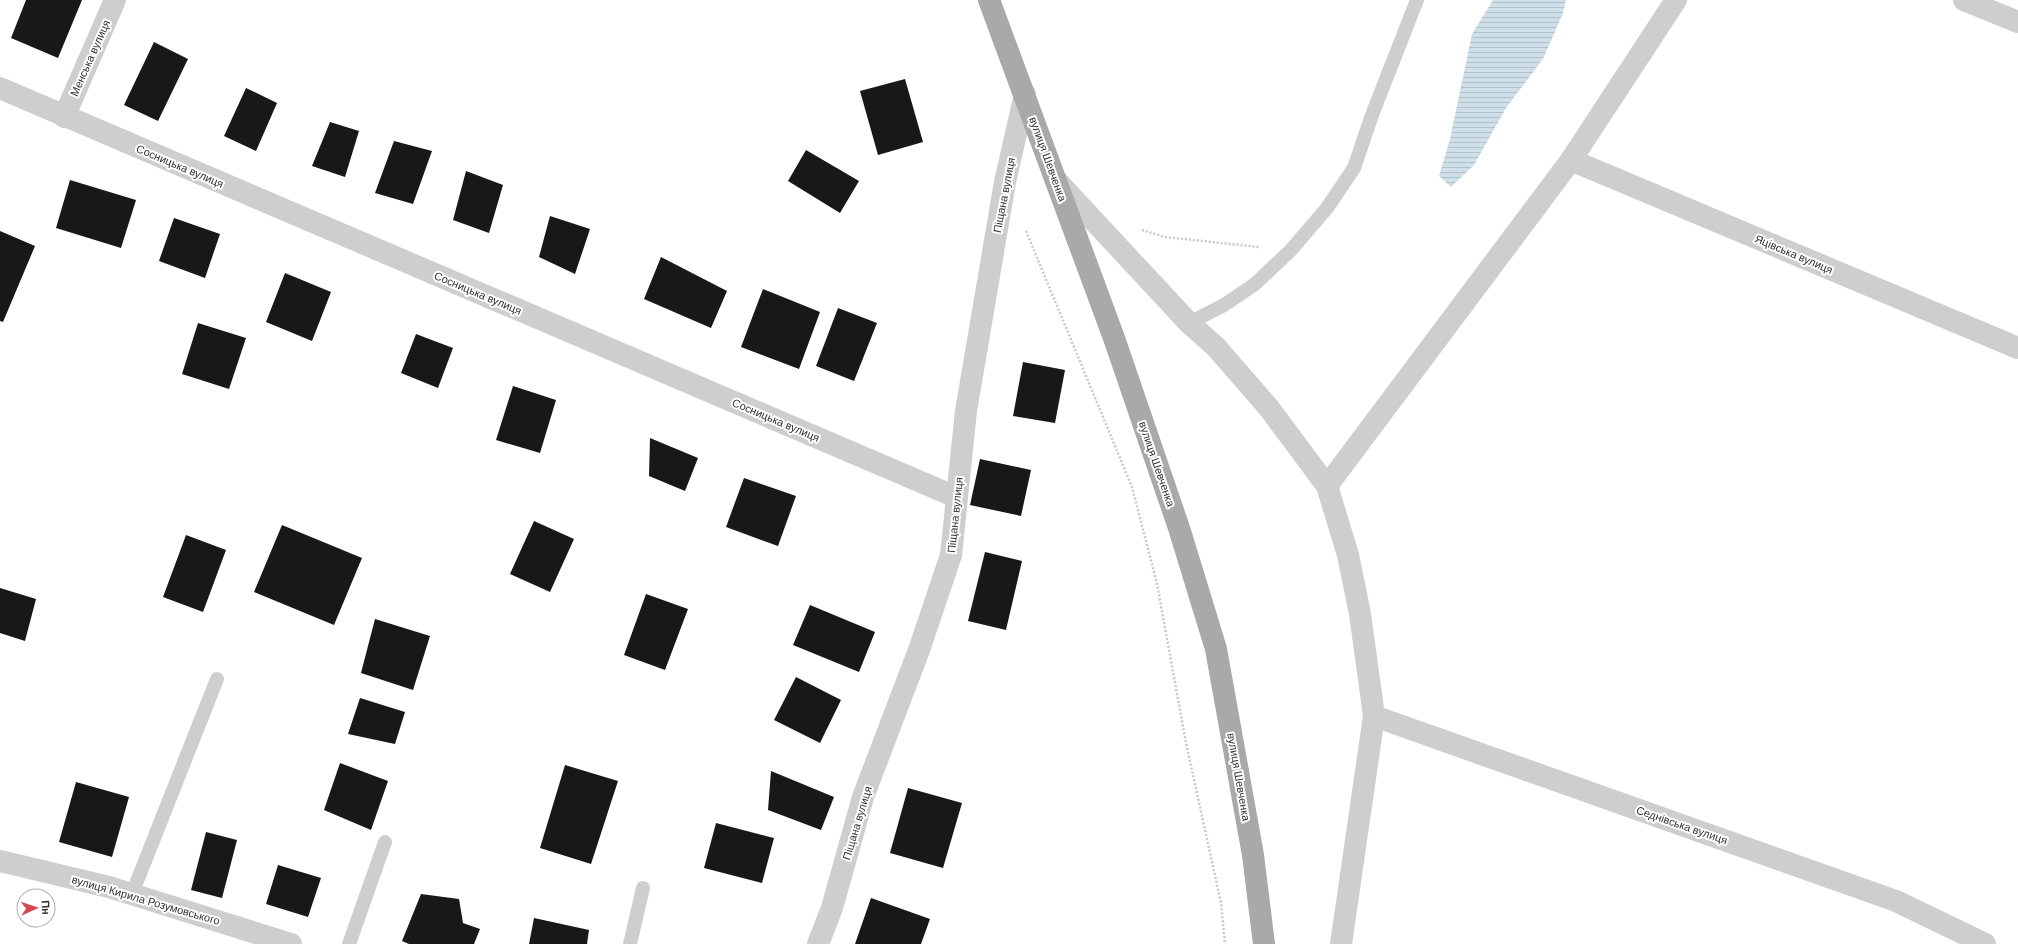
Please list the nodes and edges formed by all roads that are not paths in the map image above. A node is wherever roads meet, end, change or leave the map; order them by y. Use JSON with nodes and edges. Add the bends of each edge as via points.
{"nodes":[{"id":1,"x":115,"y":0,"type":"edge"},
{"id":2,"x":989,"y":0,"type":"edge"},
{"id":3,"x":1417,"y":0,"type":"edge"},
{"id":4,"x":1676,"y":0,"type":"edge"},
{"id":5,"x":1964,"y":0,"type":"edge"},
{"id":6,"x":2018,"y":22,"type":"edge"},
{"id":7,"x":0,"y":88,"type":"edge"},
{"id":8,"x":1025,"y":94,"type":"junction"},
{"id":9,"x":64,"y":117,"type":"junction"},
{"id":10,"x":1571,"y":160,"type":"junction"},
{"id":11,"x":1055,"y":178,"type":"junction"},
{"id":12,"x":1189,"y":323,"type":"junction"},
{"id":13,"x":2018,"y":348,"type":"edge"},
{"id":14,"x":1327,"y":486,"type":"junction"},
{"id":15,"x":956,"y":497,"type":"junction"},
{"id":16,"x":216,"y":679,"type":"dead end"},
{"id":17,"x":1374,"y":716,"type":"junction"},
{"id":18,"x":385,"y":842,"type":"dead end"},
{"id":19,"x":0,"y":861,"type":"edge"},
{"id":20,"x":644,"y":888,"type":"dead end"},
{"id":21,"x":132,"y":894,"type":"junction"},
{"id":22,"x":291,"y":944,"type":"edge"},
{"id":23,"x":349,"y":944,"type":"edge"},
{"id":24,"x":630,"y":944,"type":"edge"},
{"id":25,"x":818,"y":944,"type":"edge"},
{"id":26,"x":1264,"y":944,"type":"edge"},
{"id":27,"x":1341,"y":944,"type":"edge"},
{"id":28,"x":1985,"y":944,"type":"edge"}],
"edges":[{"from":1,"to":9,"type":"street","name":"Менська вулиця"},
{"from":2,"to":8,"type":"main road","name":"вулиця Шевченка"},
{"from":3,"to":12,"type":"lane","via":[[1354,168],[1327,208],[1292,250],[1255,284],[1224,305]]},
{"from":4,"to":10,"type":"street"},
{"from":5,"to":6,"type":"street"},
{"from":7,"to":9,"type":"street","name":"Сосницька вулиця"},
{"from":8,"to":11,"type":"main road","name":"вулиця Шевченка"},
{"from":8,"to":15,"type":"street","name":"Піщана вулиця","via":[[1006,182],[966,411]]},
{"from":9,"to":15,"type":"street","name":"Сосницька вулиця"},
{"from":10,"to":13,"type":"street","name":"Яцівська вулиця"},
{"from":10,"to":14,"type":"street"},
{"from":11,"to":12,"type":"street"},
{"from":11,"to":26,"type":"main road","name":"вулиця Шевченка","via":[[1117,346],[1179,528],[1216,649],[1253,855]]},
{"from":12,"to":14,"type":"street","via":[[1216,347],[1269,408]]},
{"from":14,"to":17,"type":"street","via":[[1348,555],[1360,614]]},
{"from":15,"to":25,"type":"street","name":"Піщана вулиця","via":[[951,555],[919,650],[863,797],[832,908]]},
{"from":16,"to":21,"type":"lane"},
{"from":17,"to":27,"type":"street"},
{"from":17,"to":28,"type":"street","name":"Седнівська вулиця","via":[[1896,900]]},
{"from":18,"to":23,"type":"lane"},
{"from":19,"to":21,"type":"street","name":"вулиця Кирила Розумовського"},
{"from":20,"to":24,"type":"lane"},
{"from":21,"to":22,"type":"street","name":"вулиця Кирила Розумовського"}]}
